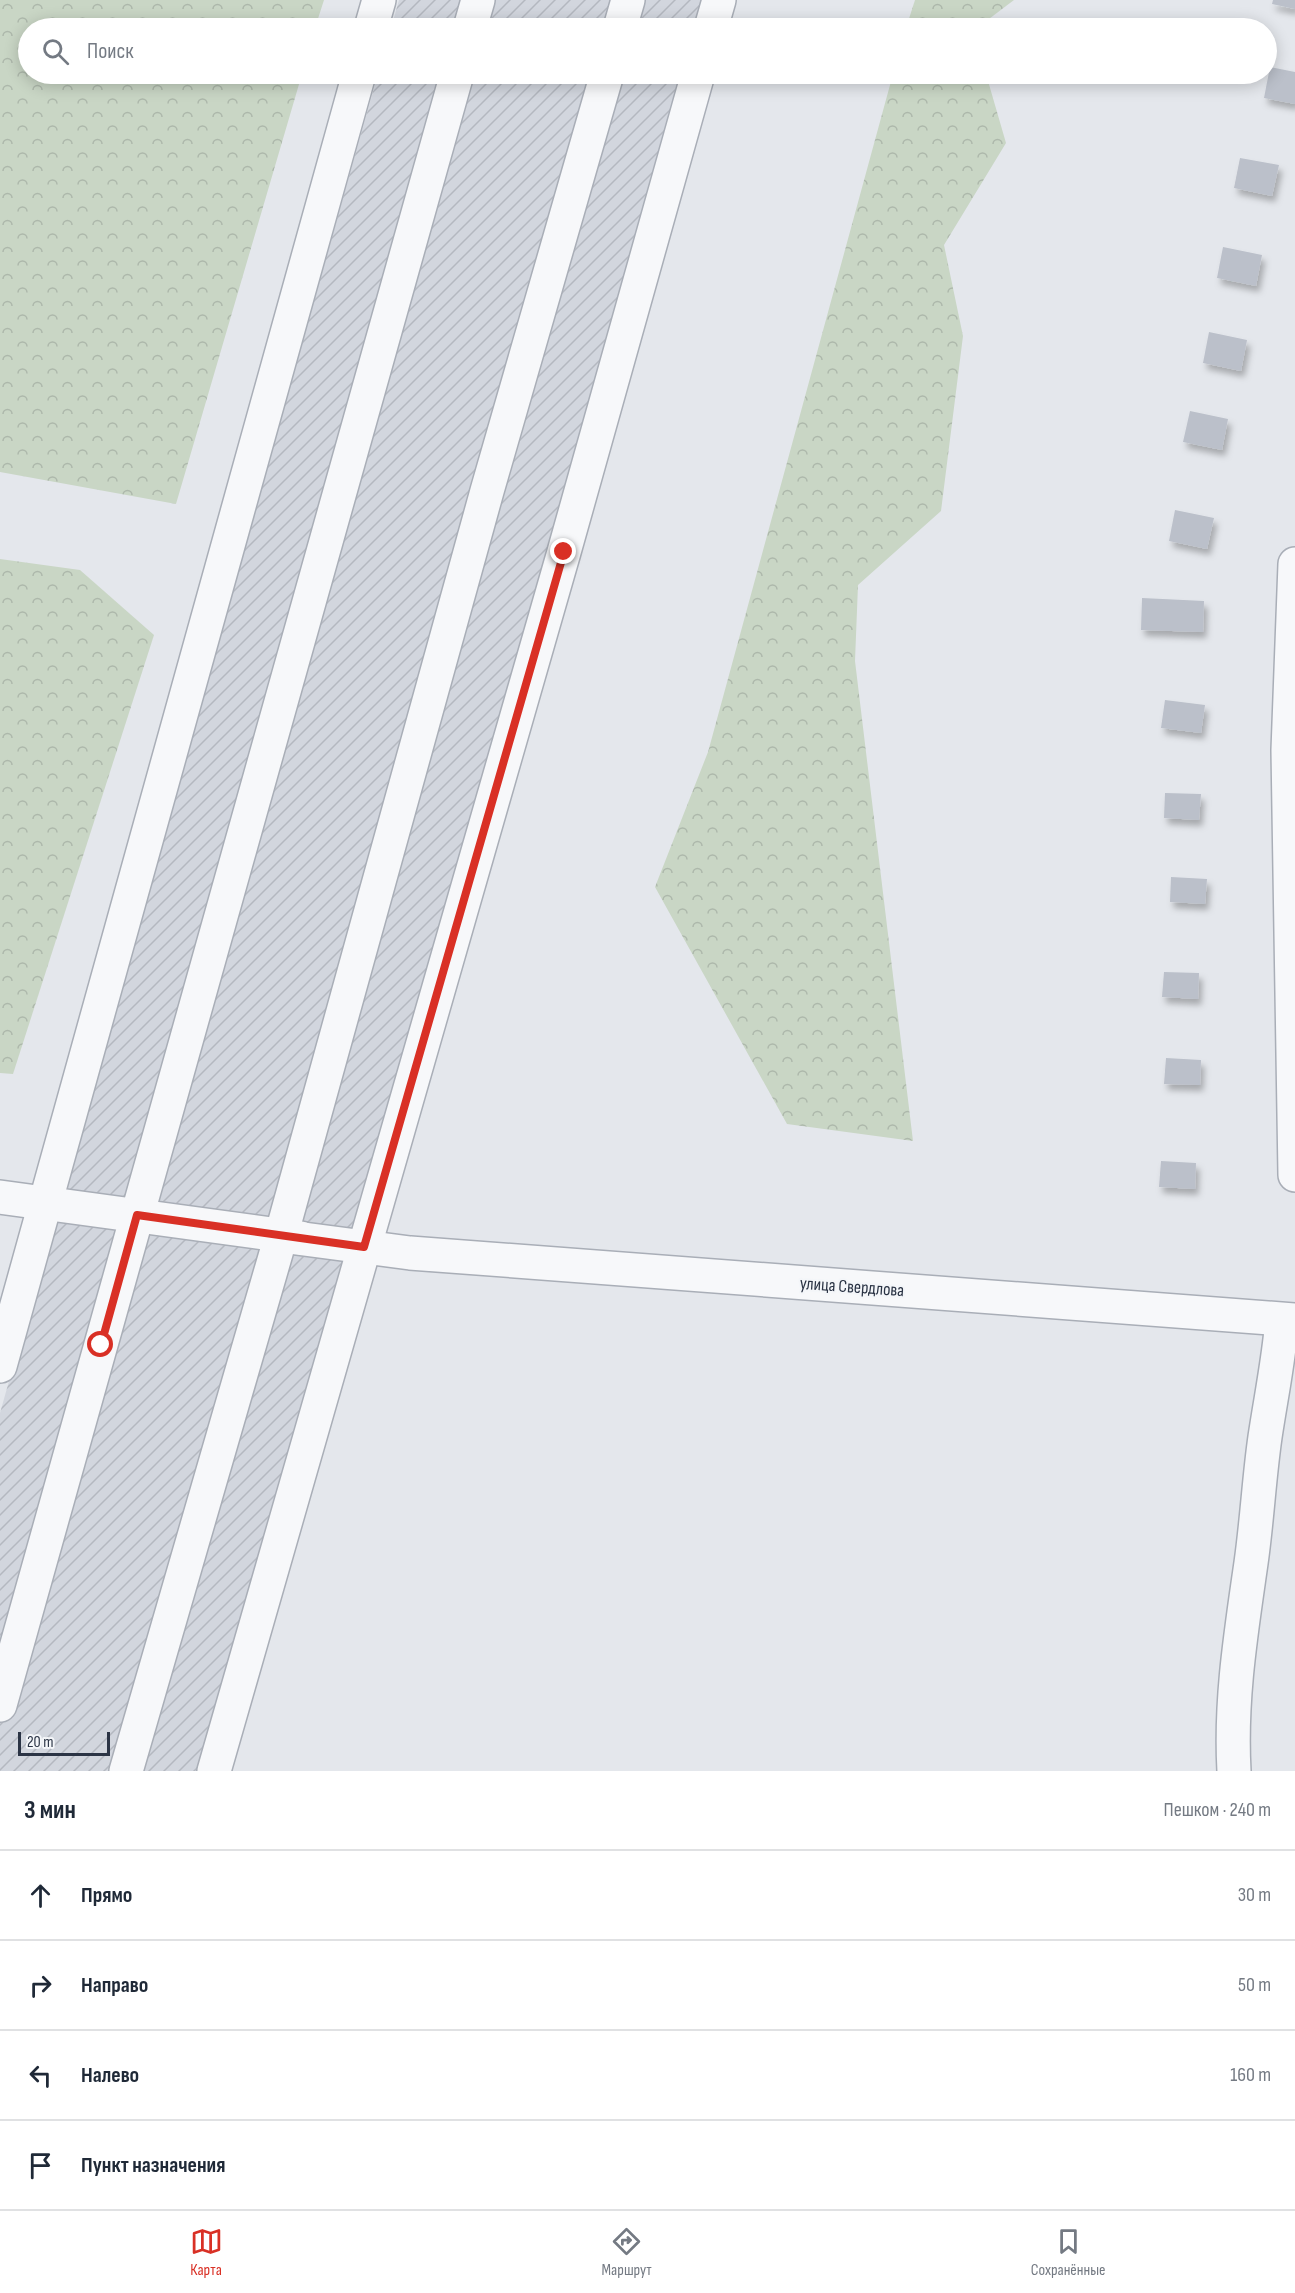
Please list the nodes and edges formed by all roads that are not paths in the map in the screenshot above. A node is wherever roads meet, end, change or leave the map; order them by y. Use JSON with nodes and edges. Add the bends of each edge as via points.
{"nodes":[{"id":1,"x":379,"y":0,"type":"edge"},
{"id":2,"x":478,"y":0,"type":"edge"},
{"id":3,"x":628,"y":0,"type":"edge"},
{"id":4,"x":719,"y":0,"type":"edge"},
{"id":5,"x":374,"y":18,"type":"edge"},
{"id":6,"x":473,"y":18,"type":"edge"},
{"id":7,"x":623,"y":18,"type":"edge"},
{"id":8,"x":714,"y":18,"type":"edge"},
{"id":9,"x":356,"y":84,"type":"edge"},
{"id":10,"x":454,"y":84,"type":"edge"},
{"id":11,"x":604,"y":84,"type":"edge"},
{"id":12,"x":695,"y":84,"type":"edge"},
{"id":13,"x":1295,"y":564,"type":"edge"},
{"id":14,"x":1295,"y":1175,"type":"edge"},
{"id":15,"x":0,"y":1197,"type":"edge"},
{"id":16,"x":45,"y":1203,"type":"junction"},
{"id":17,"x":137,"y":1215,"type":"junction"},
{"id":18,"x":281,"y":1236,"type":"junction"},
{"id":19,"x":364,"y":1247,"type":"junction"},
{"id":20,"x":1288,"y":1320,"type":"edge"},
{"id":21,"x":0,"y":1366,"type":"edge"},
{"id":22,"x":0,"y":1705,"type":"edge"},
{"id":23,"x":126,"y":1771,"type":"edge"},
{"id":24,"x":214,"y":1771,"type":"edge"},
{"id":25,"x":1234,"y":1771,"type":"edge"}],
"edges":[{"from":1,"to":5,"type":"street"},
{"from":2,"to":6,"type":"street"},
{"from":3,"to":7,"type":"street"},
{"from":4,"to":8,"type":"street"},
{"from":9,"to":16,"type":"street"},
{"from":10,"to":17,"type":"street"},
{"from":11,"to":18,"type":"street","via":[[487,490]]},
{"from":12,"to":19,"type":"street"},
{"from":13,"to":14,"type":"street","via":[[1288,750]]},
{"from":15,"to":16,"type":"street","name":"улица Свердлова"},
{"from":16,"to":17,"type":"street","name":"улица Свердлова"},
{"from":16,"to":21,"type":"street"},
{"from":17,"to":18,"type":"street","name":"улица Свердлова"},
{"from":17,"to":22,"type":"street"},
{"from":18,"to":19,"type":"street","name":"улица Свердлова"},
{"from":18,"to":23,"type":"street"},
{"from":19,"to":20,"type":"street","name":"улица Свердлова"},
{"from":19,"to":24,"type":"street"},
{"from":20,"to":25,"type":"street","via":[[1265,1437],[1235,1672]]}]}
